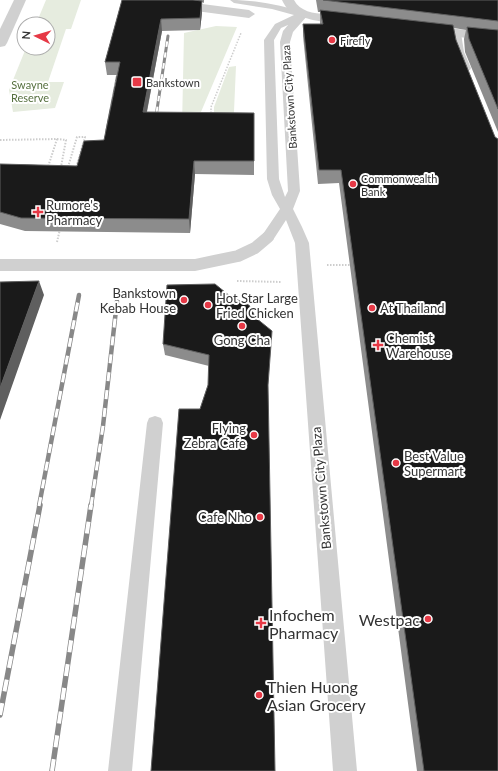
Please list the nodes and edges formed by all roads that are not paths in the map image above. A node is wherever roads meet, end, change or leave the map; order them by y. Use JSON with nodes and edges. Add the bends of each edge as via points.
{"nodes":[{"id":1,"x":20,"y":0,"type":"edge"},
{"id":2,"x":234,"y":0,"type":"edge"},
{"id":3,"x":288,"y":0,"type":"edge"},
{"id":4,"x":151,"y":4,"type":"edge"},
{"id":5,"x":249,"y":14,"type":"road end"},
{"id":6,"x":302,"y":15,"type":"junction"},
{"id":7,"x":360,"y":21,"type":"edge"},
{"id":8,"x":412,"y":28,"type":"edge"},
{"id":9,"x":456,"y":33,"type":"junction"},
{"id":10,"x":498,"y":38,"type":"edge"},
{"id":11,"x":0,"y":43,"type":"edge"},
{"id":12,"x":471,"y":81,"type":"edge"},
{"id":13,"x":287,"y":208,"type":"junction"},
{"id":14,"x":0,"y":265,"type":"edge"},
{"id":15,"x":155,"y":423,"type":"dead end"},
{"id":16,"x":120,"y":771,"type":"edge"},
{"id":17,"x":345,"y":771,"type":"edge"}],
"edges":[{"from":1,"to":11,"type":"street"},
{"from":2,"to":6,"type":"lane","via":[[273,6]]},
{"from":3,"to":6,"type":"street","via":[[292,8]]},
{"from":4,"to":5,"type":"street"},
{"from":6,"to":7,"type":"street"},
{"from":6,"to":13,"type":"lane","name":"Bankstown City Plaza","via":[[288,31],[285,42],[294,191]]},
{"from":6,"to":13,"type":"lane","name":"Bankstown City Plaza","via":[[278,26],[271,35],[268,46],[273,179]]},
{"from":8,"to":9,"type":"street"},
{"from":9,"to":10,"type":"street"},
{"from":9,"to":12,"type":"lane"},
{"from":13,"to":14,"type":"lane","name":"Bankstown City Plaza","bridge":true,"via":[[268,237],[255,248],[238,256],[195,265]]},
{"from":13,"to":17,"type":"lane","name":"Bankstown City Plaza","via":[[302,243]]},
{"from":15,"to":16,"type":"lane"}]}
